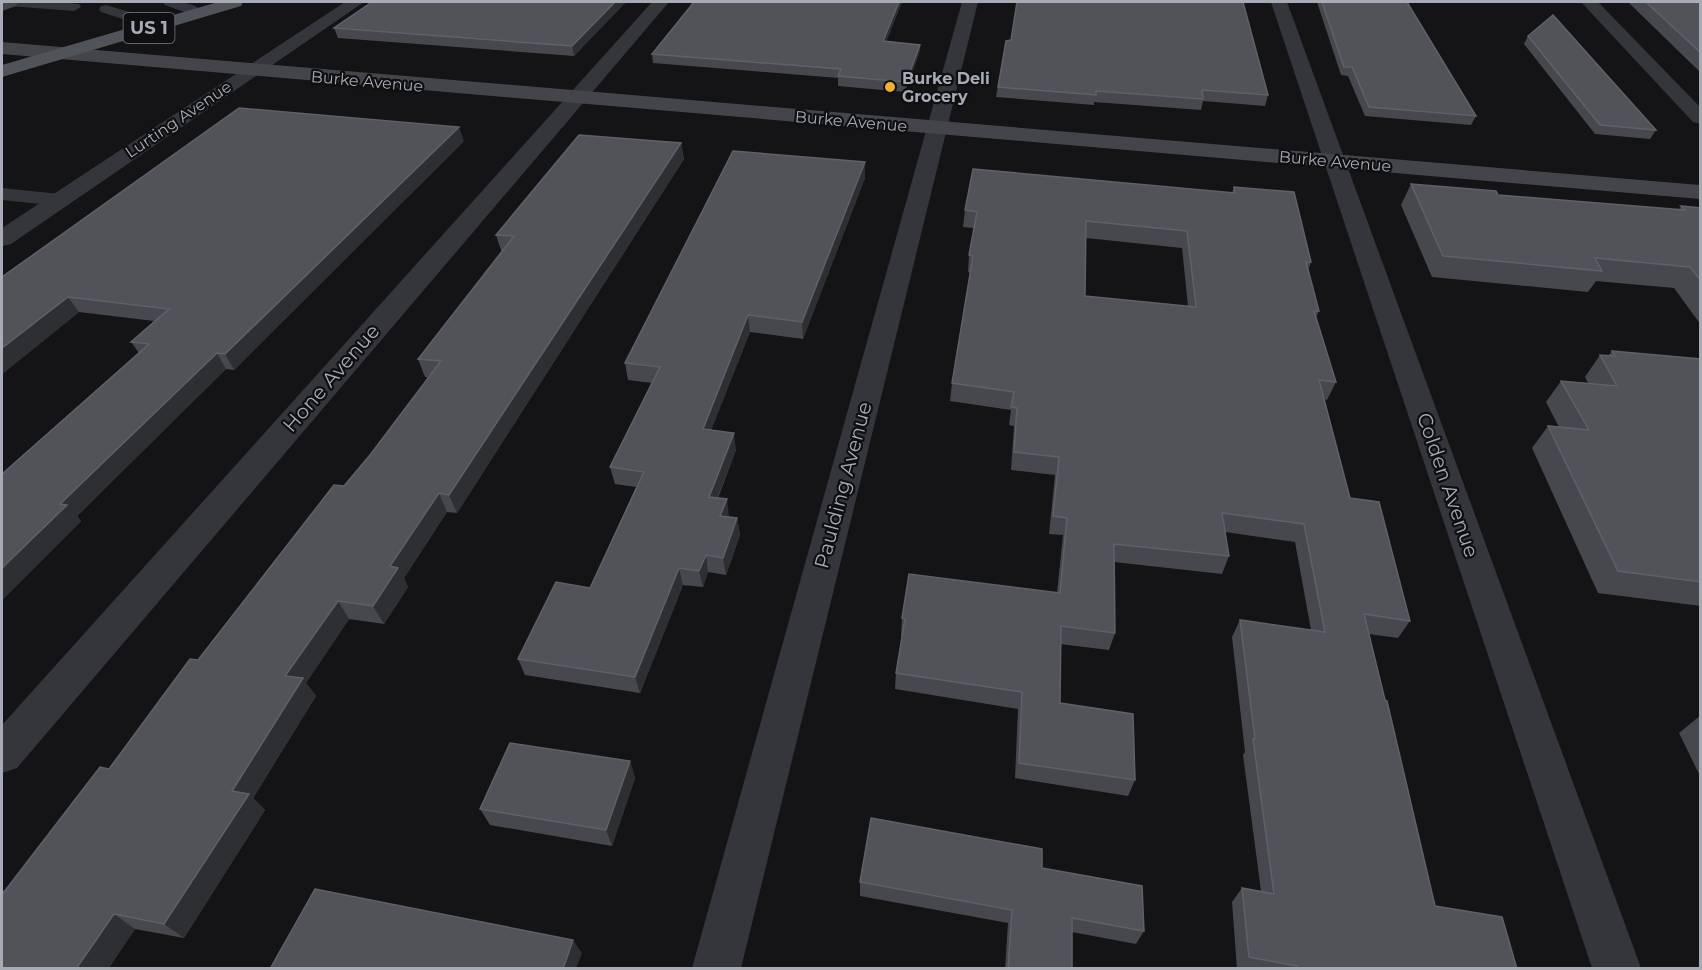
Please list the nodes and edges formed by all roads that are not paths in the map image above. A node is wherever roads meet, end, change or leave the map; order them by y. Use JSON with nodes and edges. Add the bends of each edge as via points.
{"nodes":[{"id":1,"x":10,"y":2,"type":"edge"},
{"id":2,"x":170,"y":2,"type":"edge"},
{"id":3,"x":235,"y":2,"type":"edge"},
{"id":4,"x":356,"y":2,"type":"edge"},
{"id":5,"x":661,"y":2,"type":"edge"},
{"id":6,"x":970,"y":2,"type":"edge"},
{"id":7,"x":1279,"y":2,"type":"edge"},
{"id":8,"x":1589,"y":2,"type":"edge"},
{"id":9,"x":2,"y":6,"type":"edge"},
{"id":10,"x":74,"y":7,"type":"dead end"},
{"id":11,"x":2,"y":12,"type":"edge"},
{"id":12,"x":198,"y":13,"type":"junction"},
{"id":13,"x":57,"y":15,"type":"dead end"},
{"id":14,"x":157,"y":25,"type":"junction"},
{"id":15,"x":135,"y":32,"type":"junction"},
{"id":16,"x":2,"y":48,"type":"edge"},
{"id":17,"x":63,"y":54,"type":"junction"},
{"id":18,"x":2,"y":71,"type":"edge"},
{"id":19,"x":250,"y":71,"type":"junction"},
{"id":20,"x":576,"y":98,"type":"junction"},
{"id":21,"x":1701,"y":118,"type":"edge"},
{"id":22,"x":936,"y":128,"type":"junction"},
{"id":23,"x":1334,"y":161,"type":"junction"},
{"id":24,"x":1701,"y":192,"type":"edge"},
{"id":25,"x":2,"y":194,"type":"edge"},
{"id":26,"x":60,"y":200,"type":"junction"},
{"id":27,"x":2,"y":239,"type":"edge"},
{"id":28,"x":2,"y":754,"type":"edge"},
{"id":29,"x":716,"y":969,"type":"edge"},
{"id":30,"x":1617,"y":969,"type":"edge"}],
"edges":[{"from":1,"to":9,"type":"main road"},
{"from":1,"to":10,"type":"lane"},
{"from":2,"to":12,"type":"lane"},
{"from":3,"to":12,"type":"main road","number":"US 1"},
{"from":4,"to":19,"type":"street","name":"Lurting Avenue"},
{"from":5,"to":20,"type":"street","name":"Hone Avenue"},
{"from":6,"to":22,"type":"street","name":"Paulding Avenue"},
{"from":7,"to":23,"type":"street","name":"Colden Avenue"},
{"from":8,"to":21,"type":"street"},
{"from":11,"to":13,"type":"lane"},
{"from":12,"to":14,"type":"main road","number":"US 1"},
{"from":14,"to":15,"type":"main road","number":"US 1"},
{"from":14,"to":15,"type":"lane","via":[[102,14]]},
{"from":15,"to":17,"type":"main road","number":"US 1"},
{"from":16,"to":17,"type":"main road","name":"Burke Avenue"},
{"from":17,"to":18,"type":"main road","number":"US 1"},
{"from":17,"to":19,"type":"main road","name":"Burke Avenue"},
{"from":19,"to":20,"type":"main road","name":"Burke Avenue"},
{"from":19,"to":26,"type":"street","name":"Lurting Avenue"},
{"from":20,"to":22,"type":"main road","name":"Burke Avenue"},
{"from":20,"to":28,"type":"street","name":"Hone Avenue"},
{"from":22,"to":23,"type":"main road","name":"Burke Avenue"},
{"from":22,"to":29,"type":"street","name":"Paulding Avenue"},
{"from":23,"to":24,"type":"main road","name":"Burke Avenue"},
{"from":23,"to":30,"type":"street","name":"Colden Avenue"},
{"from":25,"to":26,"type":"lane"},
{"from":26,"to":27,"type":"street","name":"Lurting Avenue"}]}
